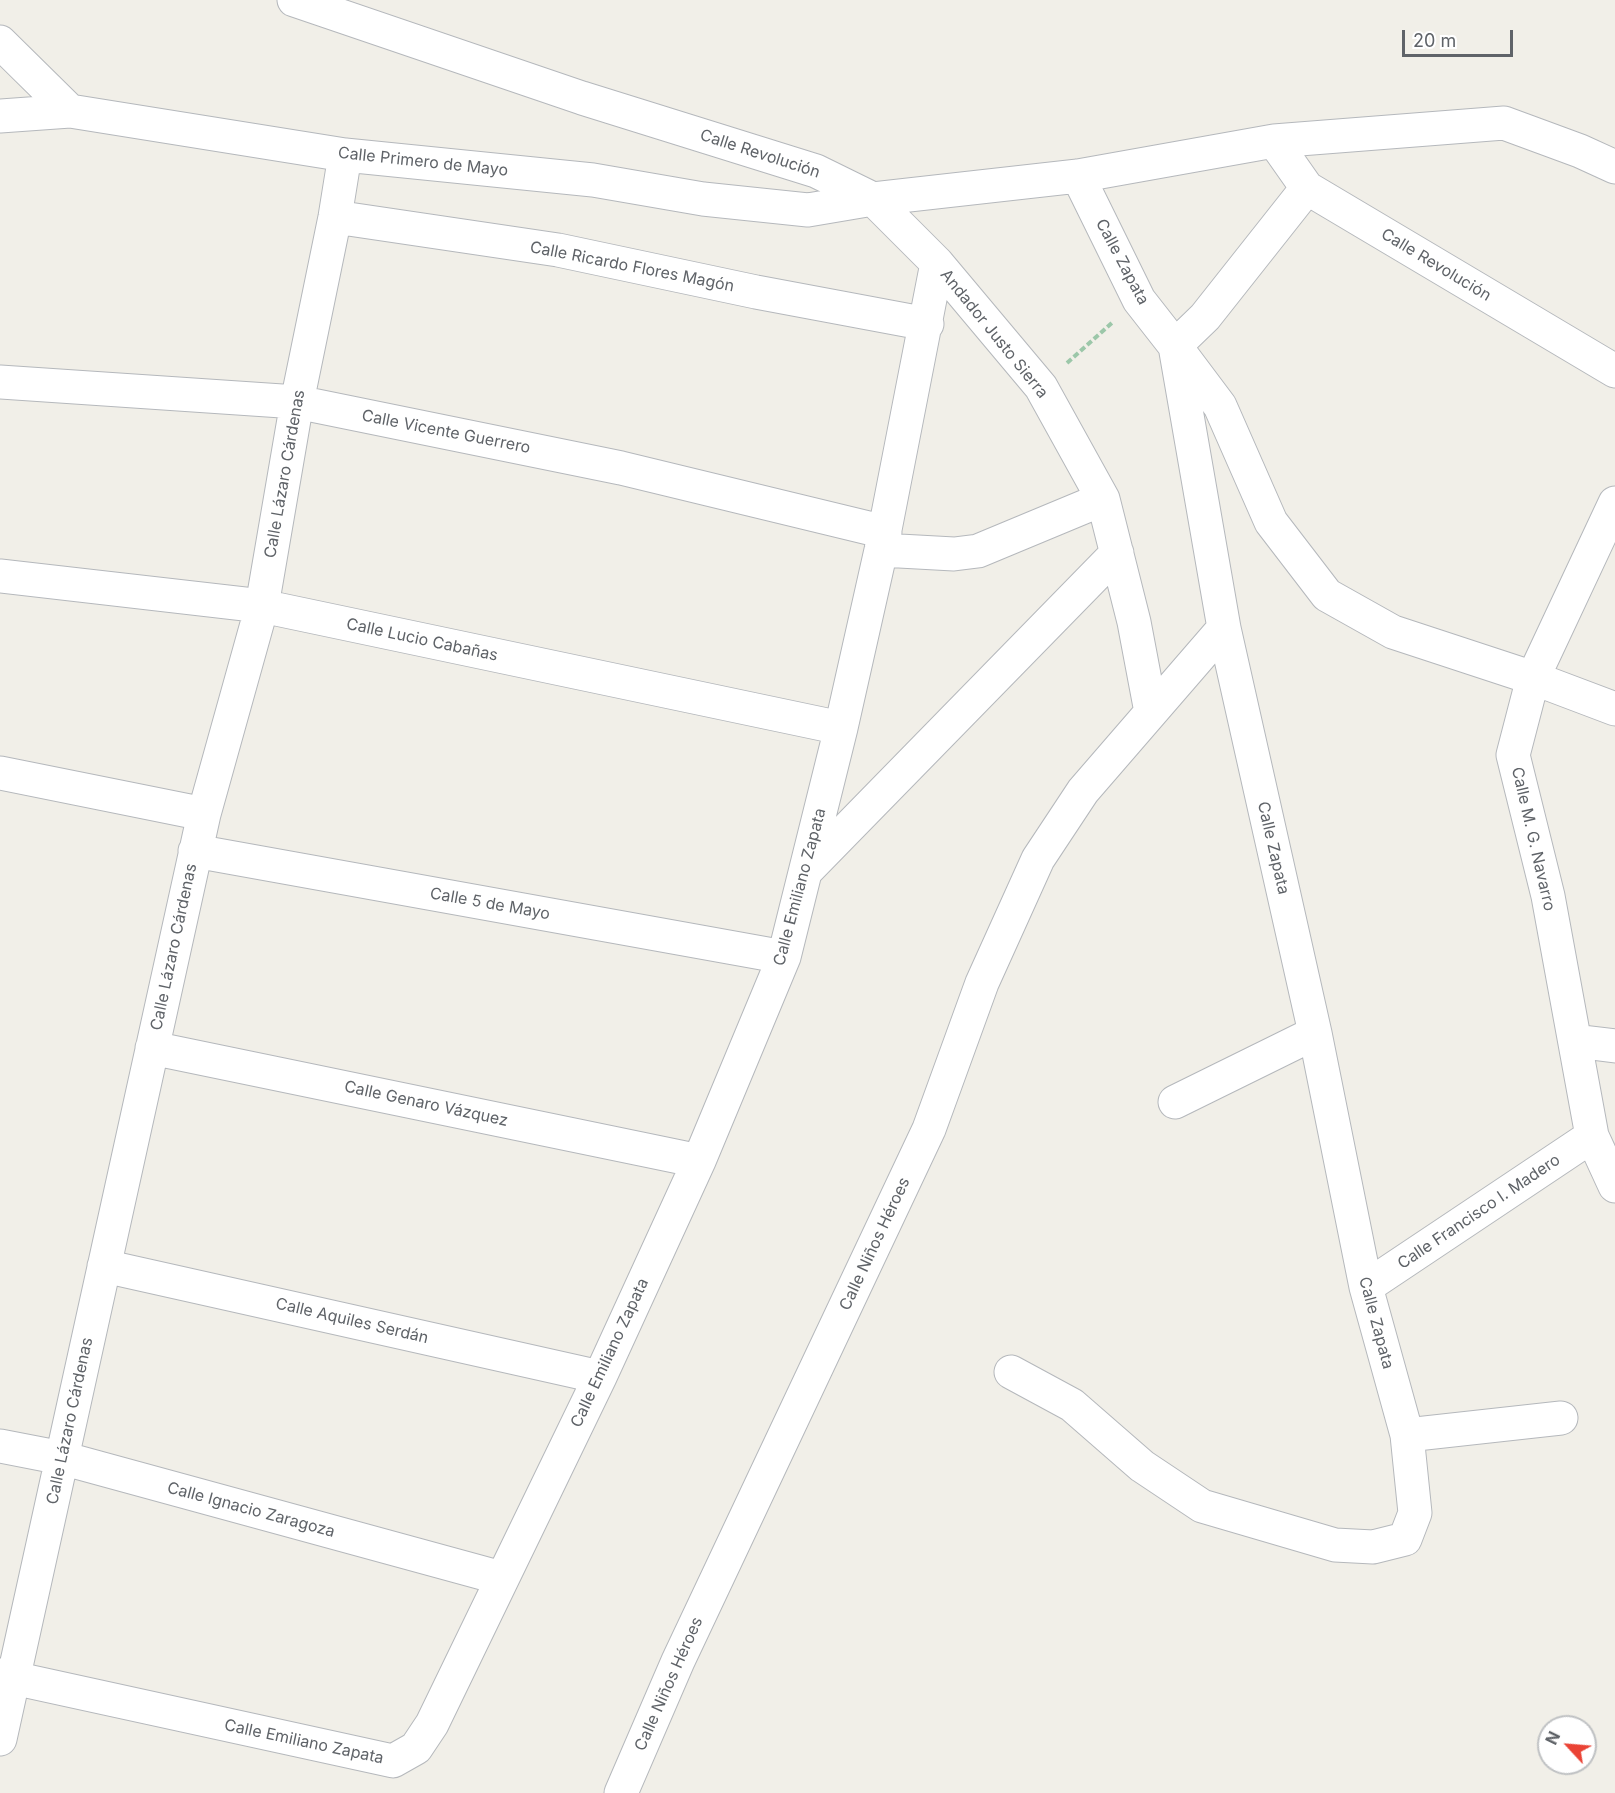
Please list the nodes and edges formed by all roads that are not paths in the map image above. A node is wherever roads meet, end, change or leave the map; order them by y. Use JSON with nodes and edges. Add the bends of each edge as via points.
{"nodes":[{"id":1,"x":294,"y":0,"type":"edge"},
{"id":2,"x":0,"y":42,"type":"edge"},
{"id":3,"x":70,"y":111,"type":"junction"},
{"id":4,"x":0,"y":116,"type":"edge"},
{"id":5,"x":1274,"y":141,"type":"junction"},
{"id":6,"x":345,"y":154,"type":"junction"},
{"id":7,"x":1615,"y":167,"type":"edge"},
{"id":8,"x":1078,"y":176,"type":"junction"},
{"id":9,"x":1307,"y":188,"type":"junction"},
{"id":10,"x":873,"y":199,"type":"junction"},
{"id":11,"x":335,"y":217,"type":"junction"},
{"id":12,"x":938,"y":263,"type":"junction"},
{"id":13,"x":927,"y":324,"type":"junction"},
{"id":14,"x":1175,"y":346,"type":"junction"},
{"id":15,"x":1615,"y":371,"type":"edge"},
{"id":16,"x":0,"y":382,"type":"edge"},
{"id":17,"x":297,"y":402,"type":"junction"},
{"id":18,"x":1103,"y":499,"type":"junction"},
{"id":19,"x":1615,"y":503,"type":"edge"},
{"id":20,"x":883,"y":541,"type":"junction"},
{"id":21,"x":1117,"y":553,"type":"junction"},
{"id":22,"x":0,"y":576,"type":"edge"},
{"id":23,"x":262,"y":606,"type":"junction"},
{"id":24,"x":1224,"y":628,"type":"junction"},
{"id":25,"x":1533,"y":678,"type":"junction"},
{"id":26,"x":1615,"y":709,"type":"edge"},
{"id":27,"x":1151,"y":711,"type":"junction"},
{"id":28,"x":841,"y":728,"type":"junction"},
{"id":29,"x":0,"y":773,"type":"edge"},
{"id":30,"x":204,"y":814,"type":"junction"},
{"id":31,"x":195,"y":850,"type":"junction"},
{"id":32,"x":805,"y":871,"type":"junction"},
{"id":33,"x":784,"y":957,"type":"junction"},
{"id":34,"x":1315,"y":1033,"type":"junction"},
{"id":35,"x":1575,"y":1041,"type":"junction"},
{"id":36,"x":1615,"y":1046,"type":"edge"},
{"id":37,"x":152,"y":1048,"type":"junction"},
{"id":38,"x":1175,"y":1102,"type":"dead end"},
{"id":39,"x":1592,"y":1136,"type":"junction"},
{"id":40,"x":699,"y":1161,"type":"junction"},
{"id":41,"x":1615,"y":1186,"type":"edge"},
{"id":42,"x":104,"y":1266,"type":"junction"},
{"id":43,"x":1366,"y":1287,"type":"junction"},
{"id":44,"x":1011,"y":1372,"type":"dead end"},
{"id":45,"x":600,"y":1377,"type":"junction"},
{"id":46,"x":1561,"y":1418,"type":"dead end"},
{"id":47,"x":1407,"y":1435,"type":"junction"},
{"id":48,"x":0,"y":1446,"type":"edge"},
{"id":49,"x":62,"y":1458,"type":"junction"},
{"id":50,"x":501,"y":1578,"type":"junction"},
{"id":51,"x":7,"y":1676,"type":"edge"},
{"id":52,"x":0,"y":1739,"type":"edge"},
{"id":53,"x":621,"y":1793,"type":"edge"}],
"edges":[{"from":1,"to":10,"type":"street","name":"Calle Revolución","via":[[582,98],[816,171]]},
{"from":2,"to":3,"type":"street"},
{"from":3,"to":4,"type":"street","name":"Calle Primero de Mayo"},
{"from":3,"to":6,"type":"street","name":"Calle Primero de Mayo"},
{"from":5,"to":7,"type":"street","via":[[1504,123]]},
{"from":5,"to":8,"type":"street"},
{"from":5,"to":9,"type":"street","name":"Calle Revolución"},
{"from":6,"to":10,"type":"street","name":"Calle Primero de Mayo","via":[[593,180],[808,210]]},
{"from":6,"to":11,"type":"street","name":"Calle Lázaro Cárdenas"},
{"from":8,"to":10,"type":"street"},
{"from":8,"to":14,"type":"street","name":"Calle Zapata","via":[[1138,300]]},
{"from":9,"to":14,"type":"street","via":[[1205,317]]},
{"from":9,"to":15,"type":"street","name":"Calle Revolución"},
{"from":10,"to":12,"type":"street"},
{"from":11,"to":13,"type":"street","name":"Calle Ricardo Flores Magón","via":[[558,250]]},
{"from":11,"to":17,"type":"street","name":"Calle Lázaro Cárdenas"},
{"from":12,"to":13,"type":"street"},
{"from":12,"to":18,"type":"street","name":"Andador Justo Sierra","via":[[1041,387]]},
{"from":13,"to":20,"type":"street","name":"Calle Emiliano Zapata"},
{"from":14,"to":24,"type":"street","name":"Calle Zapata"},
{"from":14,"to":25,"type":"street","via":[[1220,406],[1271,522],[1327,595],[1393,633]]},
{"from":16,"to":17,"type":"street","name":"Calle Vicente Guerrero"},
{"from":17,"to":20,"type":"street","name":"Calle Vicente Guerrero","via":[[621,468]]},
{"from":17,"to":23,"type":"street","name":"Calle Lázaro Cárdenas"},
{"from":18,"to":20,"type":"street","via":[[978,551],[954,554]]},
{"from":18,"to":21,"type":"street","name":"Andador Justo Sierra"},
{"from":19,"to":25,"type":"street","name":"Calle M. G. Navarro"},
{"from":20,"to":28,"type":"street","name":"Calle Emiliano Zapata"},
{"from":21,"to":27,"type":"street","name":"Andador Justo Sierra"},
{"from":21,"to":32,"type":"street"},
{"from":22,"to":23,"type":"street","name":"Calle Lucio Cabañas"},
{"from":23,"to":28,"type":"street","name":"Calle Lucio Cabañas"},
{"from":23,"to":30,"type":"street","name":"Calle Lázaro Cárdenas"},
{"from":24,"to":27,"type":"street","name":"Calle Niños Héroes"},
{"from":24,"to":34,"type":"street","name":"Calle Zapata"},
{"from":25,"to":26,"type":"street"},
{"from":25,"to":35,"type":"street","name":"Calle M. G. Navarro","via":[[1513,755],[1548,897]]},
{"from":27,"to":53,"type":"street","name":"Calle Niños Héroes","via":[[1083,791],[1038,859],[982,983],[929,1129],[678,1661]]},
{"from":28,"to":32,"type":"street","name":"Calle Emiliano Zapata"},
{"from":29,"to":30,"type":"street"},
{"from":30,"to":31,"type":"street","name":"Calle Lázaro Cárdenas"},
{"from":31,"to":33,"type":"street","name":"Calle 5 de Mayo"},
{"from":31,"to":37,"type":"street","name":"Calle Lázaro Cárdenas"},
{"from":32,"to":33,"type":"street","name":"Calle Emiliano Zapata"},
{"from":33,"to":40,"type":"street","name":"Calle Emiliano Zapata"},
{"from":34,"to":38,"type":"street"},
{"from":34,"to":43,"type":"street","name":"Calle Zapata"},
{"from":35,"to":36,"type":"street"},
{"from":35,"to":39,"type":"street","name":"Calle M. G. Navarro"},
{"from":37,"to":40,"type":"street","name":"Calle Genaro Vázquez"},
{"from":37,"to":42,"type":"street","name":"Calle Lázaro Cárdenas"},
{"from":39,"to":41,"type":"street","name":"Calle M. G. Navarro"},
{"from":39,"to":43,"type":"street","name":"Calle Francisco I. Madero"},
{"from":40,"to":45,"type":"street","name":"Calle Emiliano Zapata"},
{"from":42,"to":45,"type":"street","name":"Calle Aquiles Serdán"},
{"from":42,"to":49,"type":"street","name":"Calle Lázaro Cárdenas"},
{"from":43,"to":47,"type":"street","name":"Calle Zapata"},
{"from":44,"to":47,"type":"street","name":"Calle Zapata","via":[[1072,1405],[1142,1466],[1202,1506],[1335,1545],[1373,1547],[1405,1539],[1415,1513]]},
{"from":45,"to":50,"type":"street","name":"Calle Emiliano Zapata"},
{"from":46,"to":47,"type":"street"},
{"from":48,"to":49,"type":"street","name":"Calle Ignacio Zaragoza"},
{"from":49,"to":50,"type":"street","name":"Calle Ignacio Zaragoza"},
{"from":49,"to":51,"type":"street","name":"Calle Lázaro Cárdenas"},
{"from":50,"to":51,"type":"street","name":"Calle Emiliano Zapata","via":[[432,1724],[416,1748],[393,1761]]},
{"from":51,"to":52,"type":"street","name":"Calle Lázaro Cárdenas"}]}
